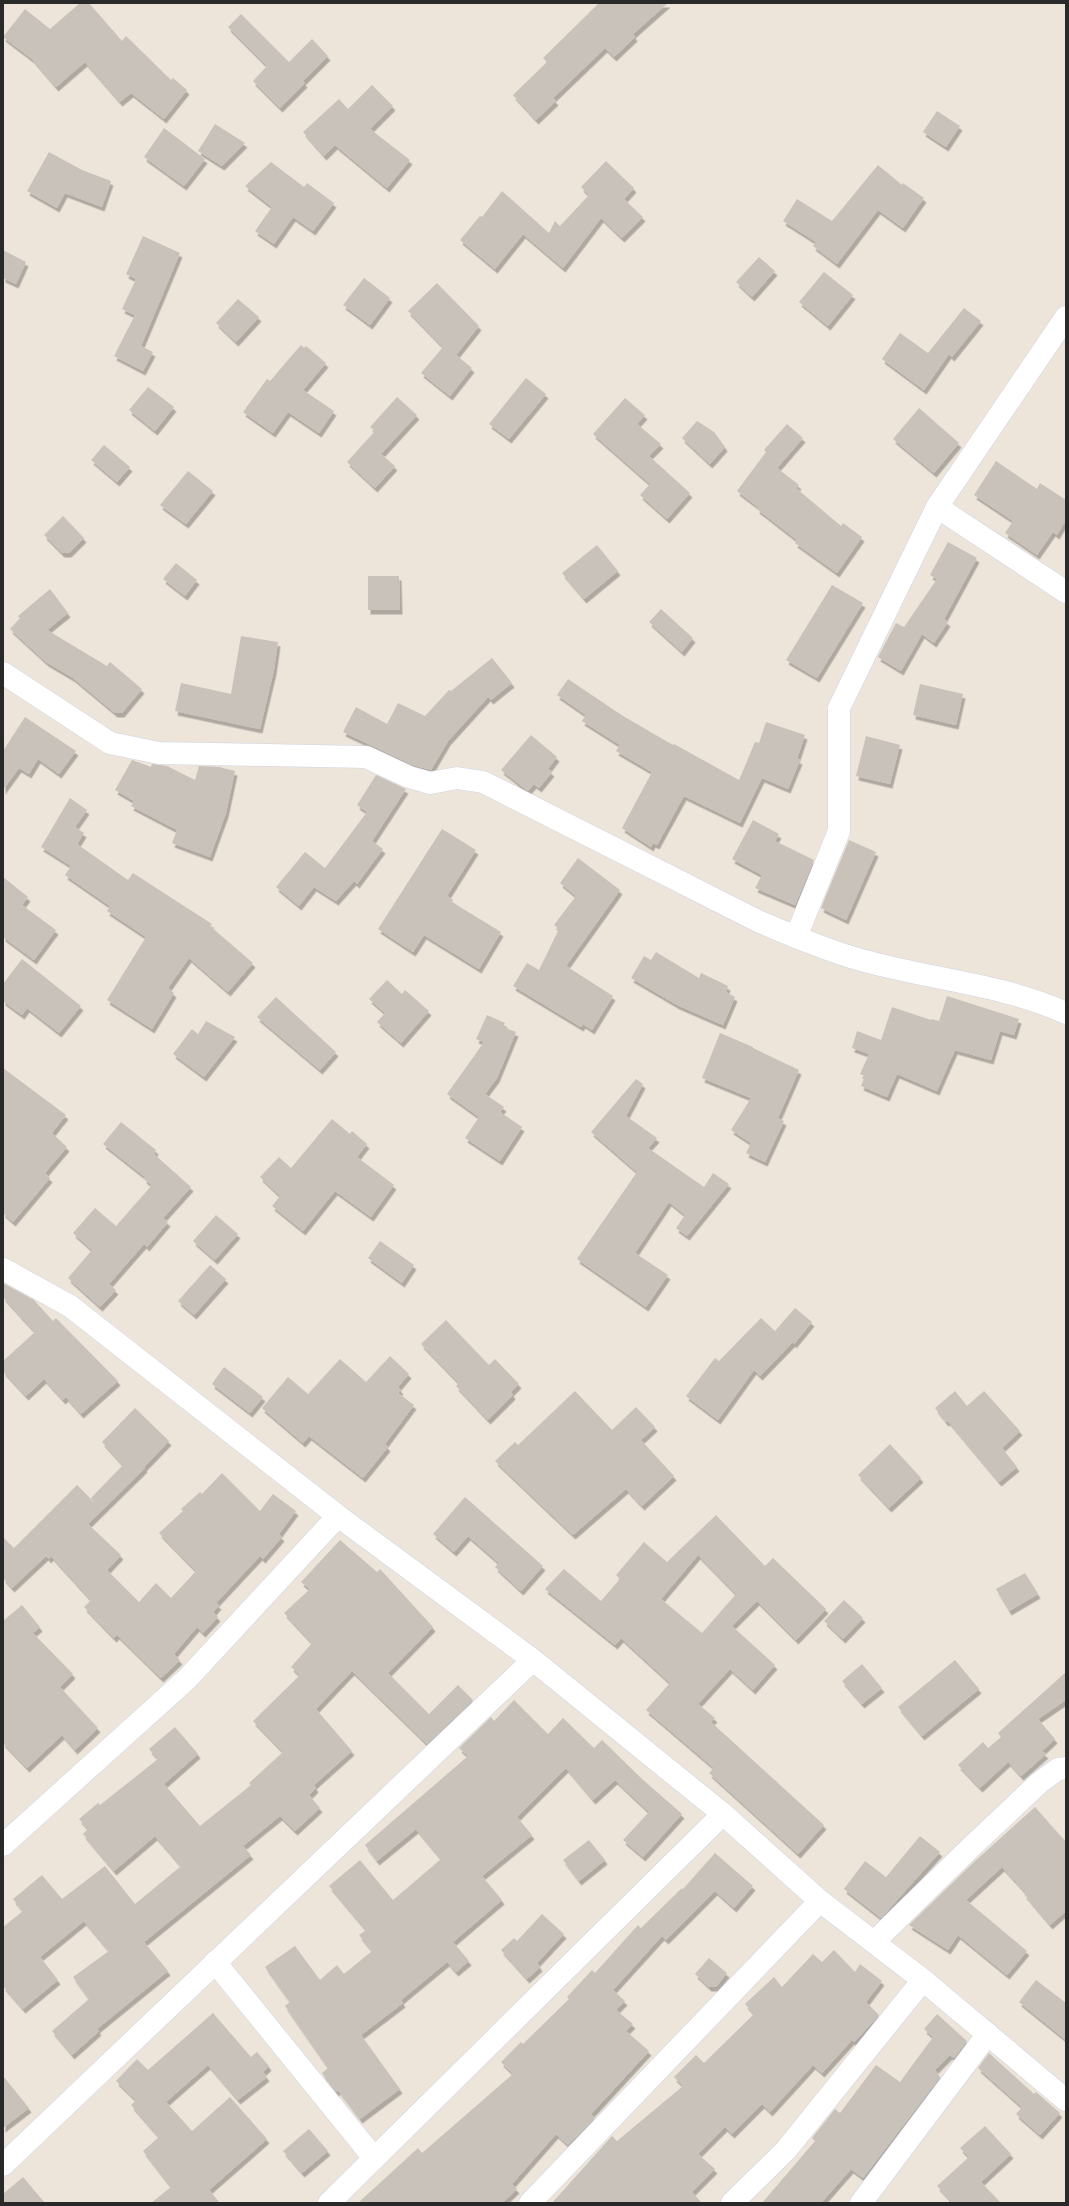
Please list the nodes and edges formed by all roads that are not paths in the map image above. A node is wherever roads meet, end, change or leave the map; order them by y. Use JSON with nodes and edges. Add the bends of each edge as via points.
{"nodes":[{"id":1,"x":1066,"y":317,"type":"edge"},
{"id":2,"x":936,"y":507,"type":"junction"},
{"id":3,"x":1066,"y":592,"type":"edge"},
{"id":4,"x":3,"y":673,"type":"edge"},
{"id":5,"x":796,"y":937,"type":"junction"},
{"id":6,"x":1066,"y":1013,"type":"edge"},
{"id":7,"x":3,"y":1269,"type":"edge"},
{"id":8,"x":338,"y":1516,"type":"junction"},
{"id":9,"x":533,"y":1660,"type":"junction"},
{"id":10,"x":1066,"y":1768,"type":"edge"},
{"id":11,"x":723,"y":1814,"type":"junction"},
{"id":12,"x":3,"y":1845,"type":"edge"},
{"id":13,"x":820,"y":1901,"type":"junction"},
{"id":14,"x":874,"y":1942,"type":"junction"},
{"id":15,"x":216,"y":1962,"type":"junction"},
{"id":16,"x":923,"y":1980,"type":"junction"},
{"id":17,"x":988,"y":2034,"type":"junction"},
{"id":18,"x":1066,"y":2100,"type":"edge"},
{"id":19,"x":374,"y":2158,"type":"junction"},
{"id":20,"x":3,"y":2165,"type":"edge"},
{"id":21,"x":329,"y":2203,"type":"edge"},
{"id":22,"x":530,"y":2203,"type":"edge"},
{"id":23,"x":732,"y":2203,"type":"edge"},
{"id":24,"x":861,"y":2203,"type":"edge"}],
"edges":[{"from":1,"to":2,"type":"street"},
{"from":2,"to":3,"type":"street"},
{"from":2,"to":5,"type":"street","via":[[839,708],[838,831]]},
{"from":4,"to":5,"type":"street","via":[[110,743],[159,753],[366,757],[409,777],[430,783],[457,778],[483,782],[758,921]]},
{"from":5,"to":6,"type":"street","via":[[852,957],[1002,991]]},
{"from":7,"to":8,"type":"street","via":[[70,1306]]},
{"from":8,"to":9,"type":"street"},
{"from":8,"to":12,"type":"street","via":[[187,1679]]},
{"from":9,"to":11,"type":"street"},
{"from":9,"to":15,"type":"street"},
{"from":10,"to":14,"type":"street","via":[[1058,1769],[1039,1783]]},
{"from":11,"to":13,"type":"street"},
{"from":11,"to":19,"type":"street"},
{"from":13,"to":14,"type":"street"},
{"from":13,"to":22,"type":"street"},
{"from":14,"to":16,"type":"street"},
{"from":15,"to":19,"type":"street"},
{"from":15,"to":20,"type":"street"},
{"from":16,"to":17,"type":"street"},
{"from":16,"to":23,"type":"street","via":[[786,2150]]},
{"from":17,"to":18,"type":"street"},
{"from":17,"to":24,"type":"street"},
{"from":19,"to":21,"type":"street"}]}
